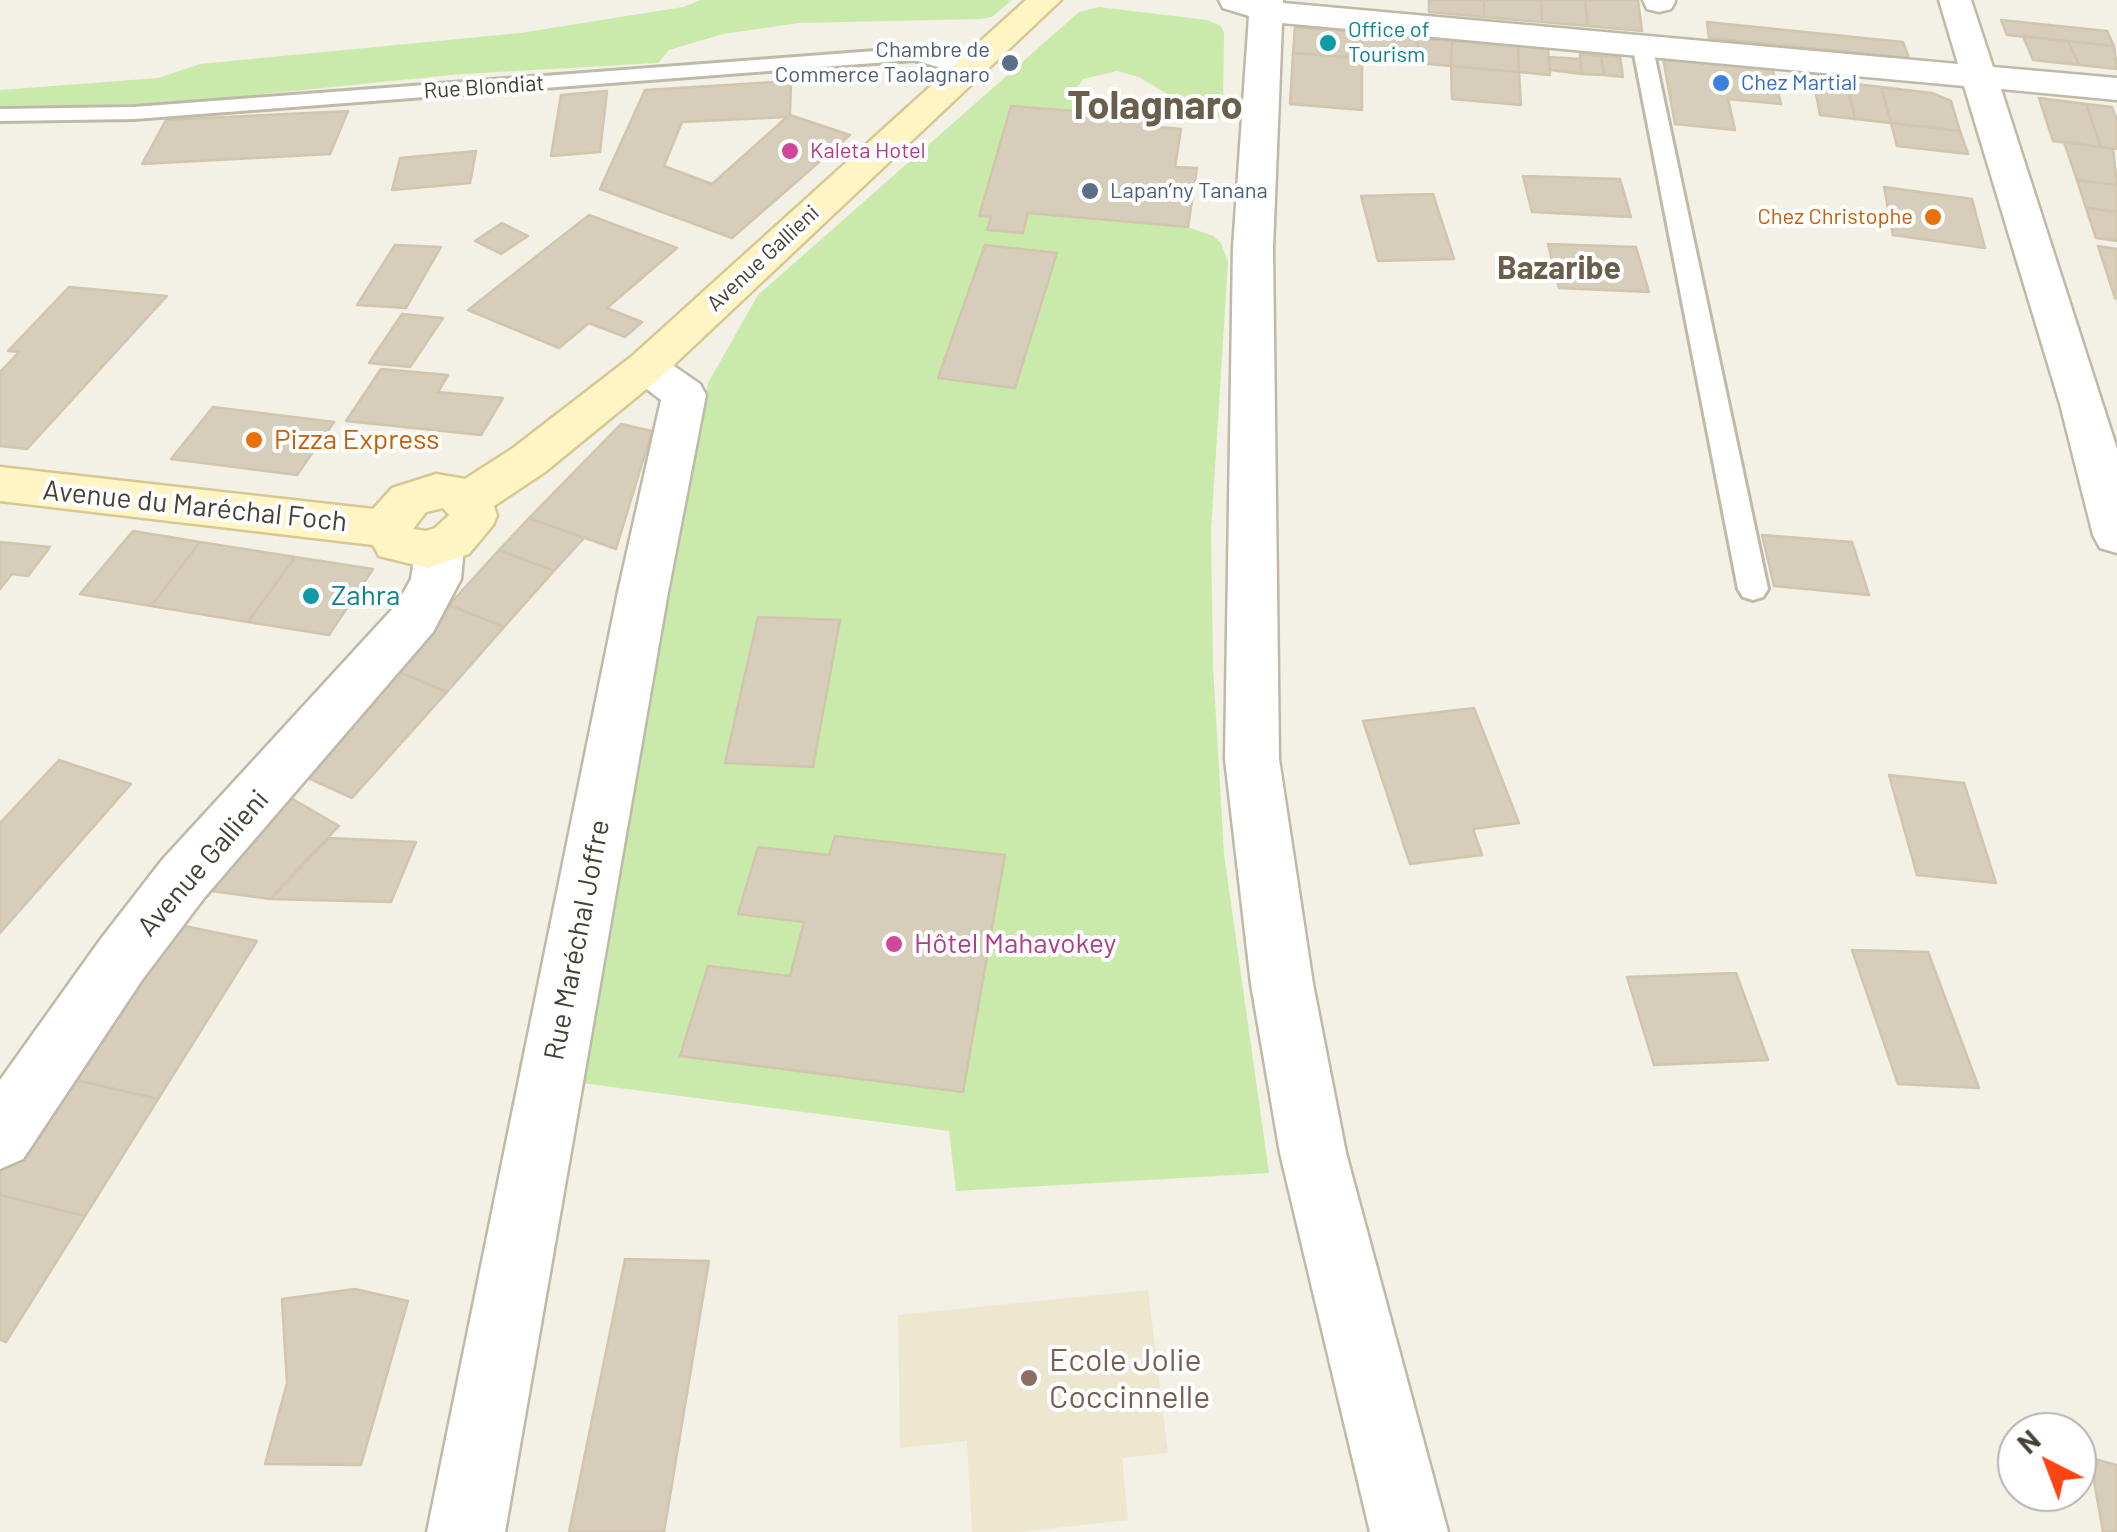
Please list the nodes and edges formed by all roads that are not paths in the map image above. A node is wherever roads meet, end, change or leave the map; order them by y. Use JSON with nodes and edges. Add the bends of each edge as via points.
{"nodes":[{"id":1,"x":1045,"y":0,"type":"edge"},
{"id":2,"x":1955,"y":0,"type":"edge"},
{"id":3,"x":1256,"y":4,"type":"edge"},
{"id":4,"x":1642,"y":44,"type":"junction"},
{"id":5,"x":966,"y":69,"type":"junction"},
{"id":6,"x":1978,"y":76,"type":"junction"},
{"id":7,"x":2117,"y":89,"type":"edge"},
{"id":8,"x":0,"y":115,"type":"edge"},
{"id":9,"x":646,"y":367,"type":"junction"},
{"id":10,"x":0,"y":484,"type":"edge"},
{"id":11,"x":433,"y":525,"type":"junction"},
{"id":12,"x":2117,"y":535,"type":"edge"},
{"id":13,"x":1753,"y":588,"type":"dead end"},
{"id":14,"x":0,"y":1136,"type":"edge"},
{"id":15,"x":466,"y":1532,"type":"edge"},
{"id":16,"x":1409,"y":1532,"type":"edge"}],
"edges":[{"from":1,"to":5,"type":"main road","name":"Avenue Gallieni"},
{"from":2,"to":6,"type":"street"},
{"from":3,"to":4,"type":"street"},
{"from":3,"to":16,"type":"street","via":[[1252,760],[1313,1154]]},
{"from":4,"to":6,"type":"street"},
{"from":4,"to":13,"type":"lane"},
{"from":5,"to":8,"type":"lane","name":"Rue Blondiat","via":[[915,54],[134,113]]},
{"from":5,"to":9,"type":"main road","name":"Avenue Gallieni"},
{"from":6,"to":7,"type":"street"},
{"from":6,"to":12,"type":"street"},
{"from":9,"to":11,"type":"main road","name":"Avenue Gallieni"},
{"from":9,"to":15,"type":"street","name":"Rue Maréchal Joffre","via":[[684,394]]},
{"from":10,"to":11,"type":"main road","name":"Avenue du Maréchal Foch"},
{"from":11,"to":14,"type":"street","name":"Avenue Gallieni","via":[[436,579],[416,618],[184,879]]}]}
